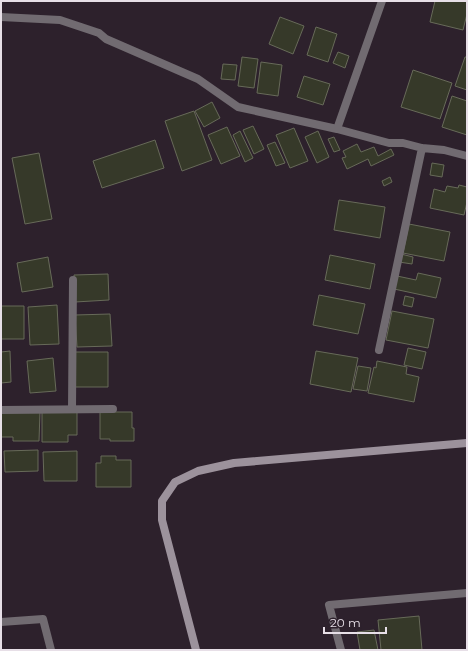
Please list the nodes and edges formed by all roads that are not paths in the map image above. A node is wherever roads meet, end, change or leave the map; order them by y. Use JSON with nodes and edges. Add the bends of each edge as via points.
{"nodes":[{"id":1,"x":382,"y":1,"type":"edge"},
{"id":2,"x":1,"y":17,"type":"edge"},
{"id":3,"x":337,"y":129,"type":"junction"},
{"id":4,"x":422,"y":148,"type":"junction"},
{"id":5,"x":467,"y":156,"type":"edge"},
{"id":6,"x":73,"y":280,"type":"dead end"},
{"id":7,"x":379,"y":350,"type":"dead end"},
{"id":8,"x":72,"y":409,"type":"junction"},
{"id":9,"x":113,"y":409,"type":"dead end"},
{"id":10,"x":1,"y":410,"type":"edge"},
{"id":11,"x":467,"y":443,"type":"edge"},
{"id":12,"x":467,"y":593,"type":"edge"},
{"id":13,"x":1,"y":622,"type":"edge"},
{"id":14,"x":51,"y":650,"type":"edge"},
{"id":15,"x":196,"y":650,"type":"edge"},
{"id":16,"x":341,"y":650,"type":"edge"}],
"edges":[{"from":1,"to":3,"type":"street"},
{"from":2,"to":3,"type":"street","via":[[60,20],[99,33],[106,39],[198,79],[238,107]]},
{"from":3,"to":4,"type":"street","via":[[389,143],[404,143]]},
{"from":4,"to":5,"type":"street"},
{"from":4,"to":7,"type":"street"},
{"from":6,"to":8,"type":"street"},
{"from":8,"to":9,"type":"street"},
{"from":8,"to":10,"type":"street"},
{"from":11,"to":15,"type":"street","via":[[234,463],[198,471],[175,482],[162,501],[162,520]]},
{"from":12,"to":16,"type":"street","via":[[329,605]]},
{"from":13,"to":14,"type":"street","via":[[43,618]]}]}
